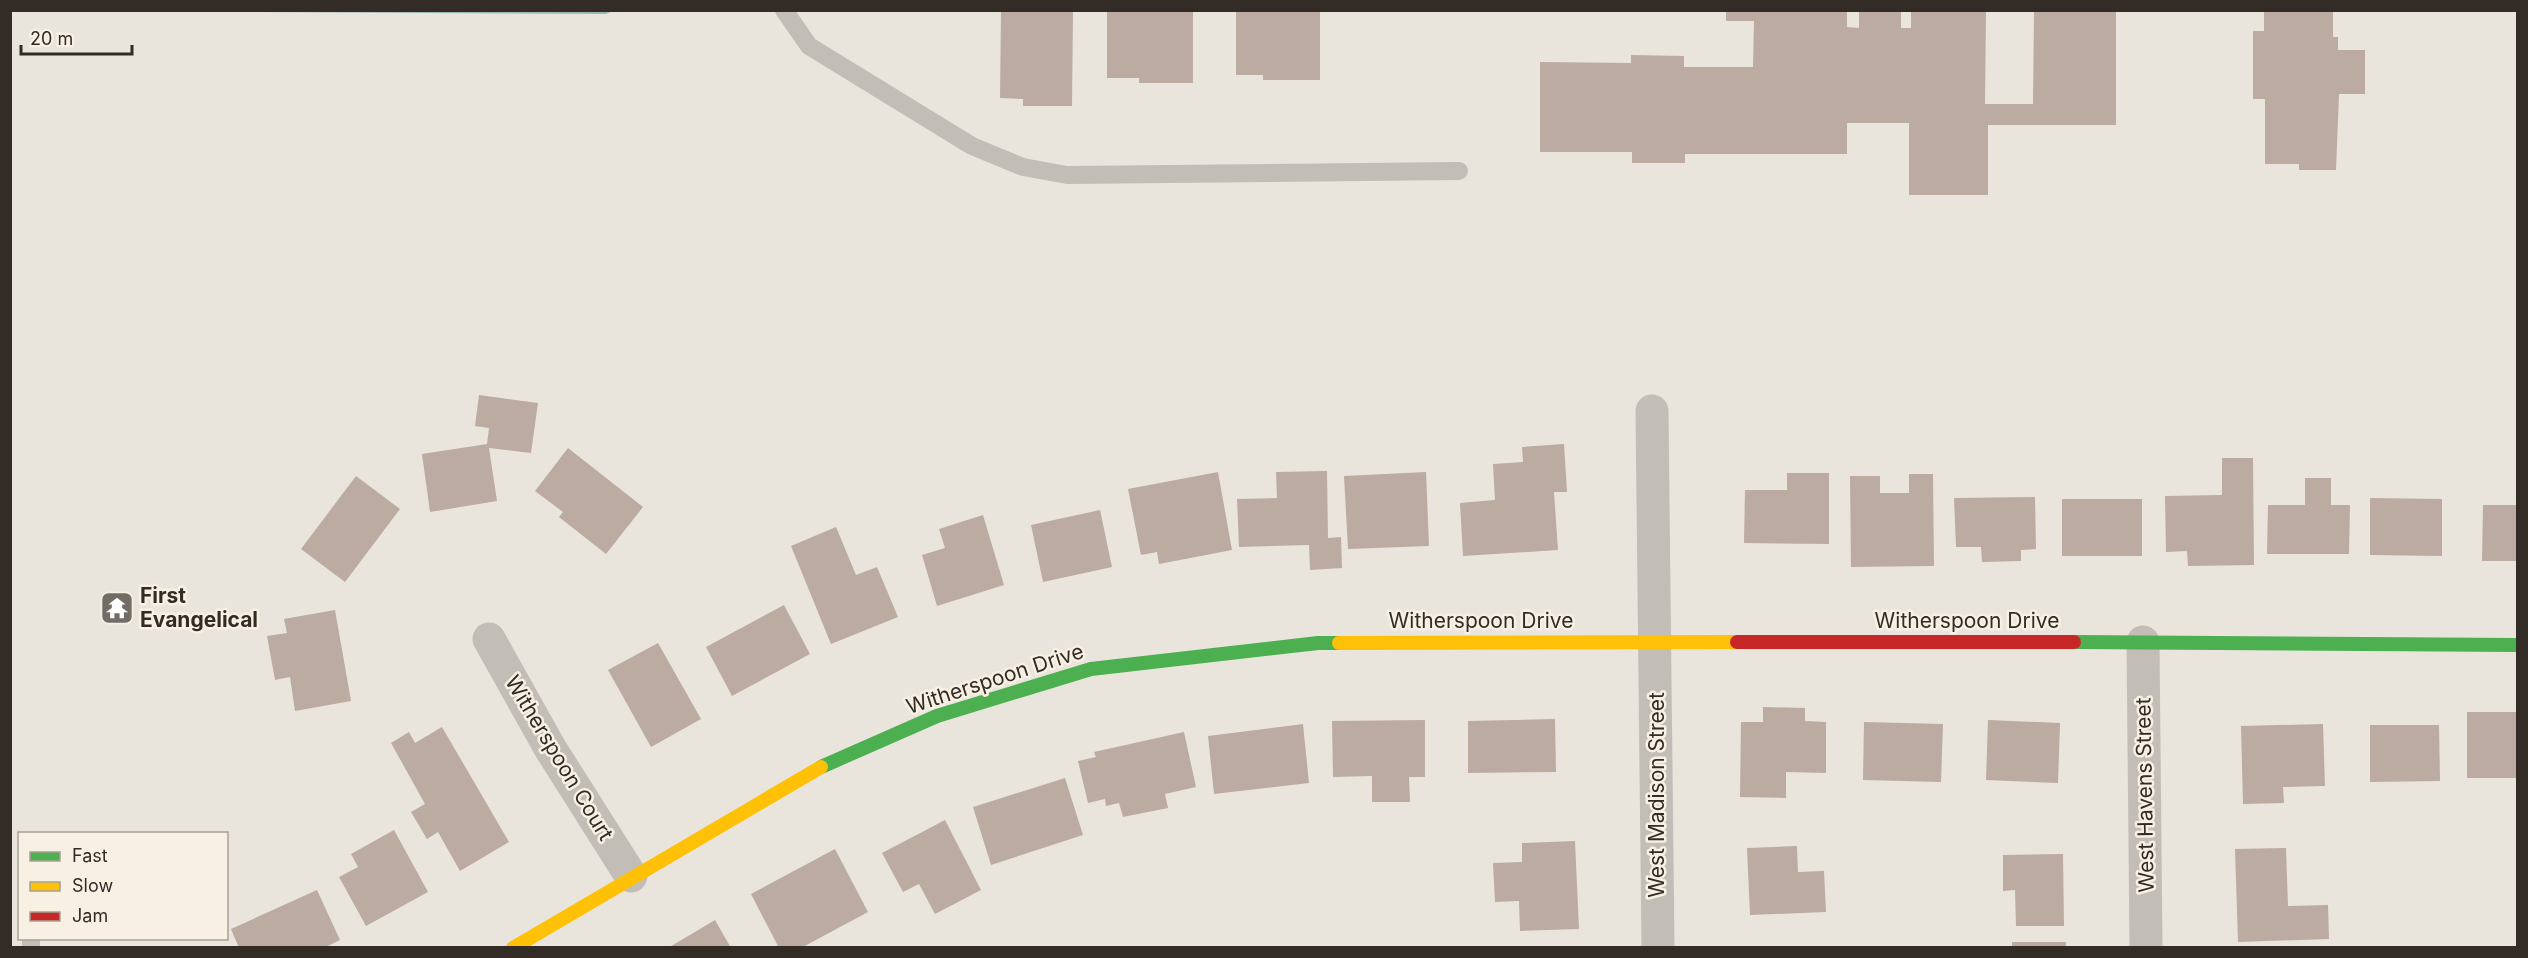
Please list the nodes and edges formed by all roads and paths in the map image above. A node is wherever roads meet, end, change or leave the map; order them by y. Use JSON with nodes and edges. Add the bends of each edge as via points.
{"nodes":[{"id":1,"x":784,"y":10,"type":"edge"},
{"id":2,"x":1459,"y":171,"type":"dead end"},
{"id":3,"x":1652,"y":411,"type":"dead end"},
{"id":4,"x":489,"y":639,"type":"dead end"},
{"id":5,"x":1656,"y":642,"type":"junction"},
{"id":6,"x":2144,"y":642,"type":"junction"},
{"id":7,"x":2517,"y":645,"type":"edge"},
{"id":8,"x":631,"y":876,"type":"junction"},
{"id":9,"x":513,"y":948,"type":"edge"},
{"id":10,"x":1658,"y":948,"type":"edge"},
{"id":11,"x":2146,"y":948,"type":"edge"}],
"edges":[{"from":1,"to":2,"type":"lane","via":[[809,46],[972,146],[1023,167],[1067,176]]},
{"from":3,"to":5,"type":"street","name":"West Madison Street"},
{"from":4,"to":8,"type":"street","name":"Witherspoon Court","via":[[550,748]]},
{"from":5,"to":6,"type":"street","name":"Witherspoon Drive"},
{"from":5,"to":8,"type":"street","name":"Witherspoon Drive","via":[[1318,643],[1091,669],[937,716],[806,774]]},
{"from":5,"to":10,"type":"street","name":"West Madison Street"},
{"from":6,"to":7,"type":"street","name":"Witherspoon Drive"},
{"from":6,"to":11,"type":"street","name":"West Havens Street"},
{"from":8,"to":9,"type":"street","name":"Witherspoon Drive"}]}
